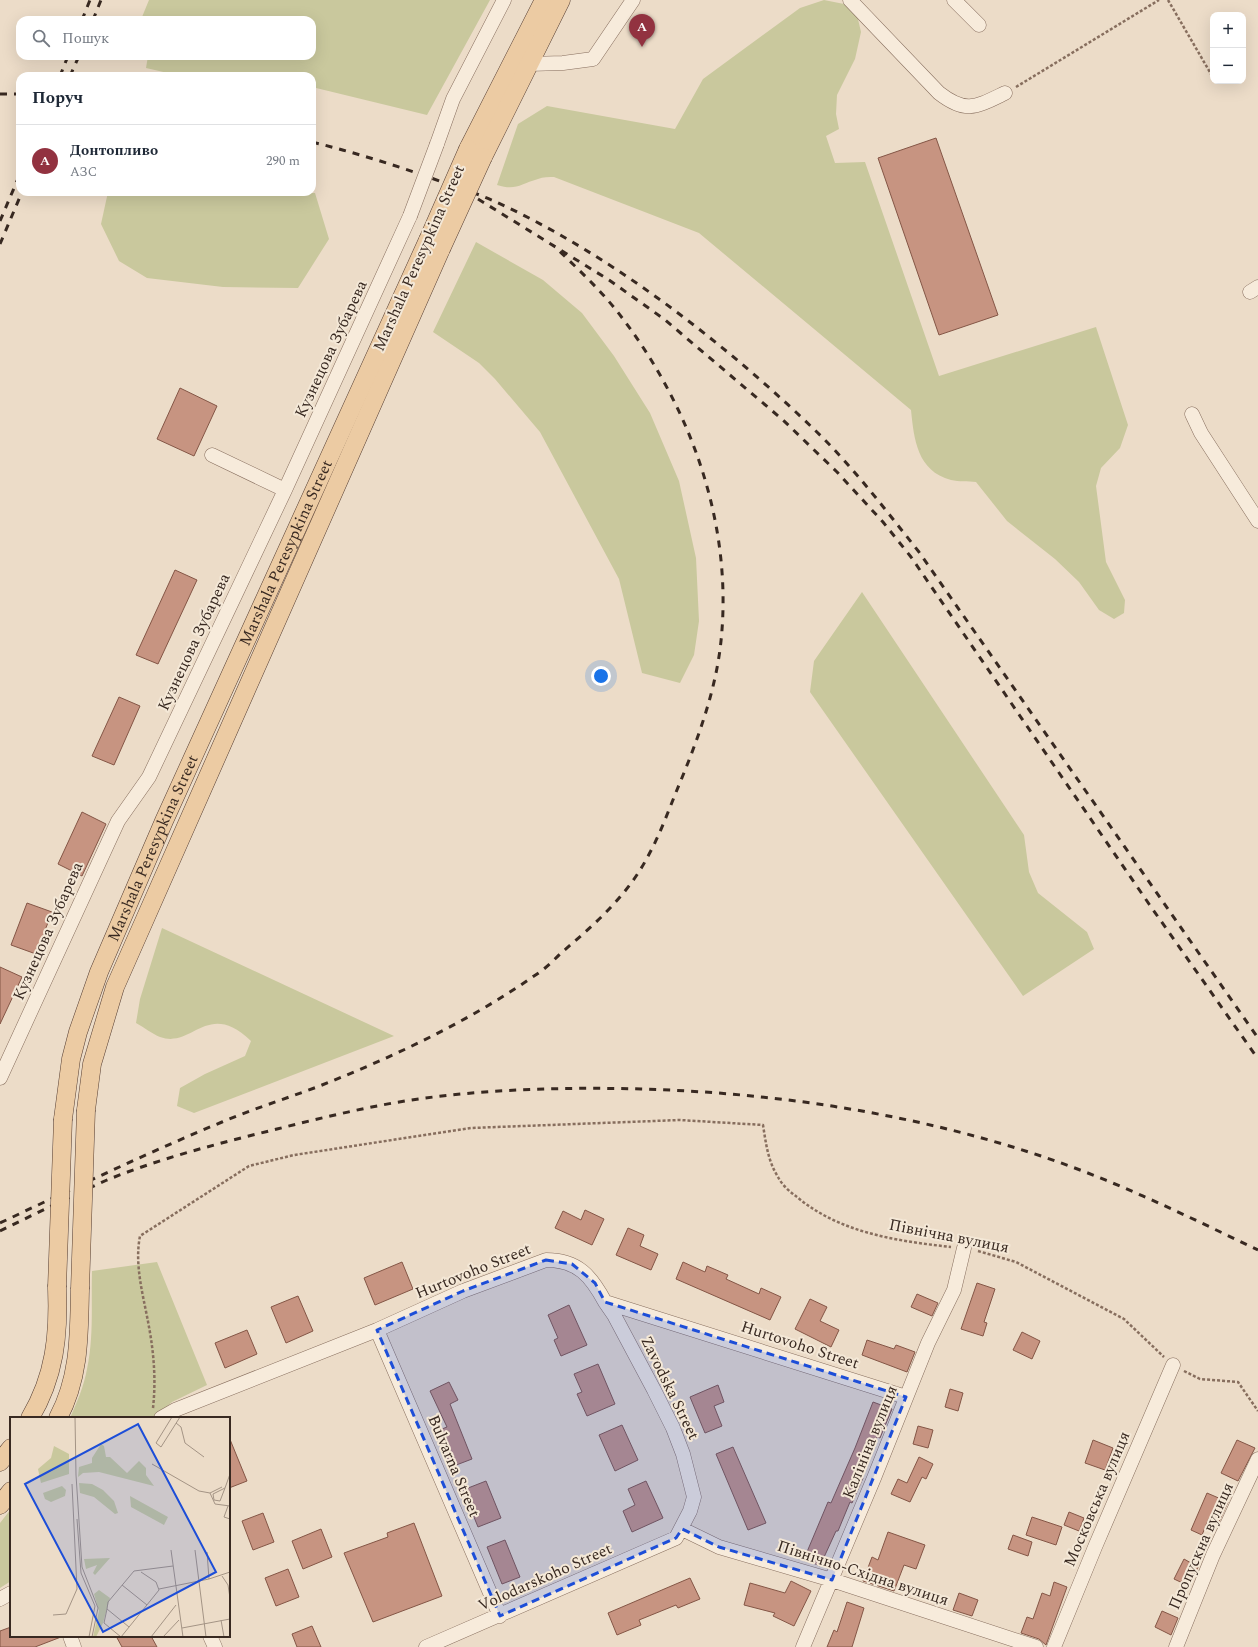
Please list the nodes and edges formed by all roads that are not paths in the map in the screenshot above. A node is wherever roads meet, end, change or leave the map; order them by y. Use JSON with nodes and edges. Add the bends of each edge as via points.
{"nodes":[{"id":1,"x":504,"y":0,"type":"edge"},
{"id":2,"x":544,"y":0,"type":"edge"},
{"id":3,"x":561,"y":0,"type":"edge"},
{"id":4,"x":632,"y":0,"type":"edge"},
{"id":5,"x":850,"y":0,"type":"edge"},
{"id":6,"x":954,"y":0,"type":"edge"},
{"id":7,"x":979,"y":25,"type":"dead end"},
{"id":8,"x":529,"y":64,"type":"junction"},
{"id":9,"x":1005,"y":93,"type":"road end"},
{"id":10,"x":476,"y":153,"type":"junction"},
{"id":11,"x":434,"y":244,"type":"junction"},
{"id":12,"x":1192,"y":414,"type":"dead end"},
{"id":13,"x":212,"y":455,"type":"dead end"},
{"id":14,"x":285,"y":490,"type":"junction"},
{"id":15,"x":1258,"y":521,"type":"edge"},
{"id":16,"x":0,"y":1078,"type":"edge"},
{"id":17,"x":964,"y":1248,"type":"road end"},
{"id":18,"x":605,"y":1302,"type":"junction"},
{"id":19,"x":377,"y":1330,"type":"junction"},
{"id":20,"x":1173,"y":1365,"type":"road end"},
{"id":21,"x":906,"y":1397,"type":"junction"},
{"id":22,"x":157,"y":1415,"type":"edge"},
{"id":23,"x":30,"y":1417,"type":"edge"},
{"id":24,"x":58,"y":1417,"type":"edge"},
{"id":25,"x":10,"y":1449,"type":"edge"},
{"id":26,"x":1258,"y":1459,"type":"edge"},
{"id":27,"x":0,"y":1462,"type":"edge"},
{"id":28,"x":10,"y":1492,"type":"edge"},
{"id":29,"x":0,"y":1505,"type":"edge"},
{"id":30,"x":679,"y":1533,"type":"junction"},
{"id":31,"x":832,"y":1580,"type":"junction"},
{"id":32,"x":10,"y":1594,"type":"edge"},
{"id":33,"x":0,"y":1599,"type":"edge"},
{"id":34,"x":500,"y":1616,"type":"junction"},
{"id":35,"x":70,"y":1637,"type":"edge"},
{"id":36,"x":210,"y":1637,"type":"edge"},
{"id":37,"x":74,"y":1647,"type":"edge"},
{"id":38,"x":215,"y":1647,"type":"edge"},
{"id":39,"x":426,"y":1647,"type":"edge"},
{"id":40,"x":803,"y":1647,"type":"edge"},
{"id":41,"x":1036,"y":1647,"type":"edge"},
{"id":42,"x":1054,"y":1647,"type":"edge"},
{"id":43,"x":1176,"y":1647,"type":"edge"}],
"edges":[{"from":1,"to":14,"type":"street","name":"Кузнецова Зубарева","bridge":true,"via":[[453,98],[410,216]]},
{"from":2,"to":10,"type":"main road","name":"Marshala Peresypkina Street"},
{"from":3,"to":8,"type":"main road","name":"Marshala Peresypkina Street"},
{"from":4,"to":8,"type":"street","via":[[593,59]]},
{"from":5,"to":9,"type":"street","via":[[939,93],[952,102],[965,107],[983,104]]},
{"from":6,"to":7,"type":"street"},
{"from":8,"to":10,"type":"main road","name":"Marshala Peresypkina Street"},
{"from":10,"to":11,"type":"main road","name":"Marshala Peresypkina Street","bridge":true},
{"from":11,"to":23,"type":"main road","name":"Marshala Peresypkina Street","bridge":true,"via":[[170,806],[99,972],[80,1026],[66,1086],[63,1118],[57,1287],[59,1321],[54,1359],[46,1385]]},
{"from":11,"to":24,"type":"main road","name":"Marshala Peresypkina Street","bridge":true,"via":[[115,987],[92,1064],[86,1110],[77,1366]]},
{"from":12,"to":15,"type":"street","via":[[1201,433]]},
{"from":13,"to":14,"type":"street"},
{"from":14,"to":16,"type":"street","name":"Кузнецова Зубарева","via":[[149,777],[118,821]]},
{"from":17,"to":21,"type":"street","name":"Калініна вулиця","via":[[954,1290]]},
{"from":18,"to":19,"type":"street","name":"Hurtovoho Street","via":[[595,1283],[583,1271],[572,1264],[546,1260],[463,1291]]},
{"from":18,"to":21,"type":"street","name":"Hurtovoho Street"},
{"from":18,"to":30,"type":"street","name":"Zavodska Street","via":[[654,1390],[683,1454],[694,1496]]},
{"from":19,"to":22,"type":"street","name":"Hurtovoho Street"},
{"from":19,"to":34,"type":"street","name":"Bulvarna Street"},
{"from":20,"to":42,"type":"street","name":"Московська вулиця"},
{"from":21,"to":31,"type":"street","name":"Калініна вулиця"},
{"from":25,"to":27,"type":"main road"},
{"from":26,"to":43,"type":"street","name":"Пропускна вулиця","via":[[1213,1555]]},
{"from":28,"to":29,"type":"main road"},
{"from":30,"to":31,"type":"street","name":"Північно-Східна вулиця"},
{"from":30,"to":34,"type":"street","name":"Volodarskoho Street"},
{"from":31,"to":40,"type":"street","name":"Калініна вулиця"},
{"from":31,"to":41,"type":"street","name":"Північно-Східна вулиця"},
{"from":32,"to":33,"type":"street"},
{"from":34,"to":39,"type":"street","name":"Volodarskoho Street"},
{"from":35,"to":37,"type":"street"},
{"from":36,"to":38,"type":"street"}]}
